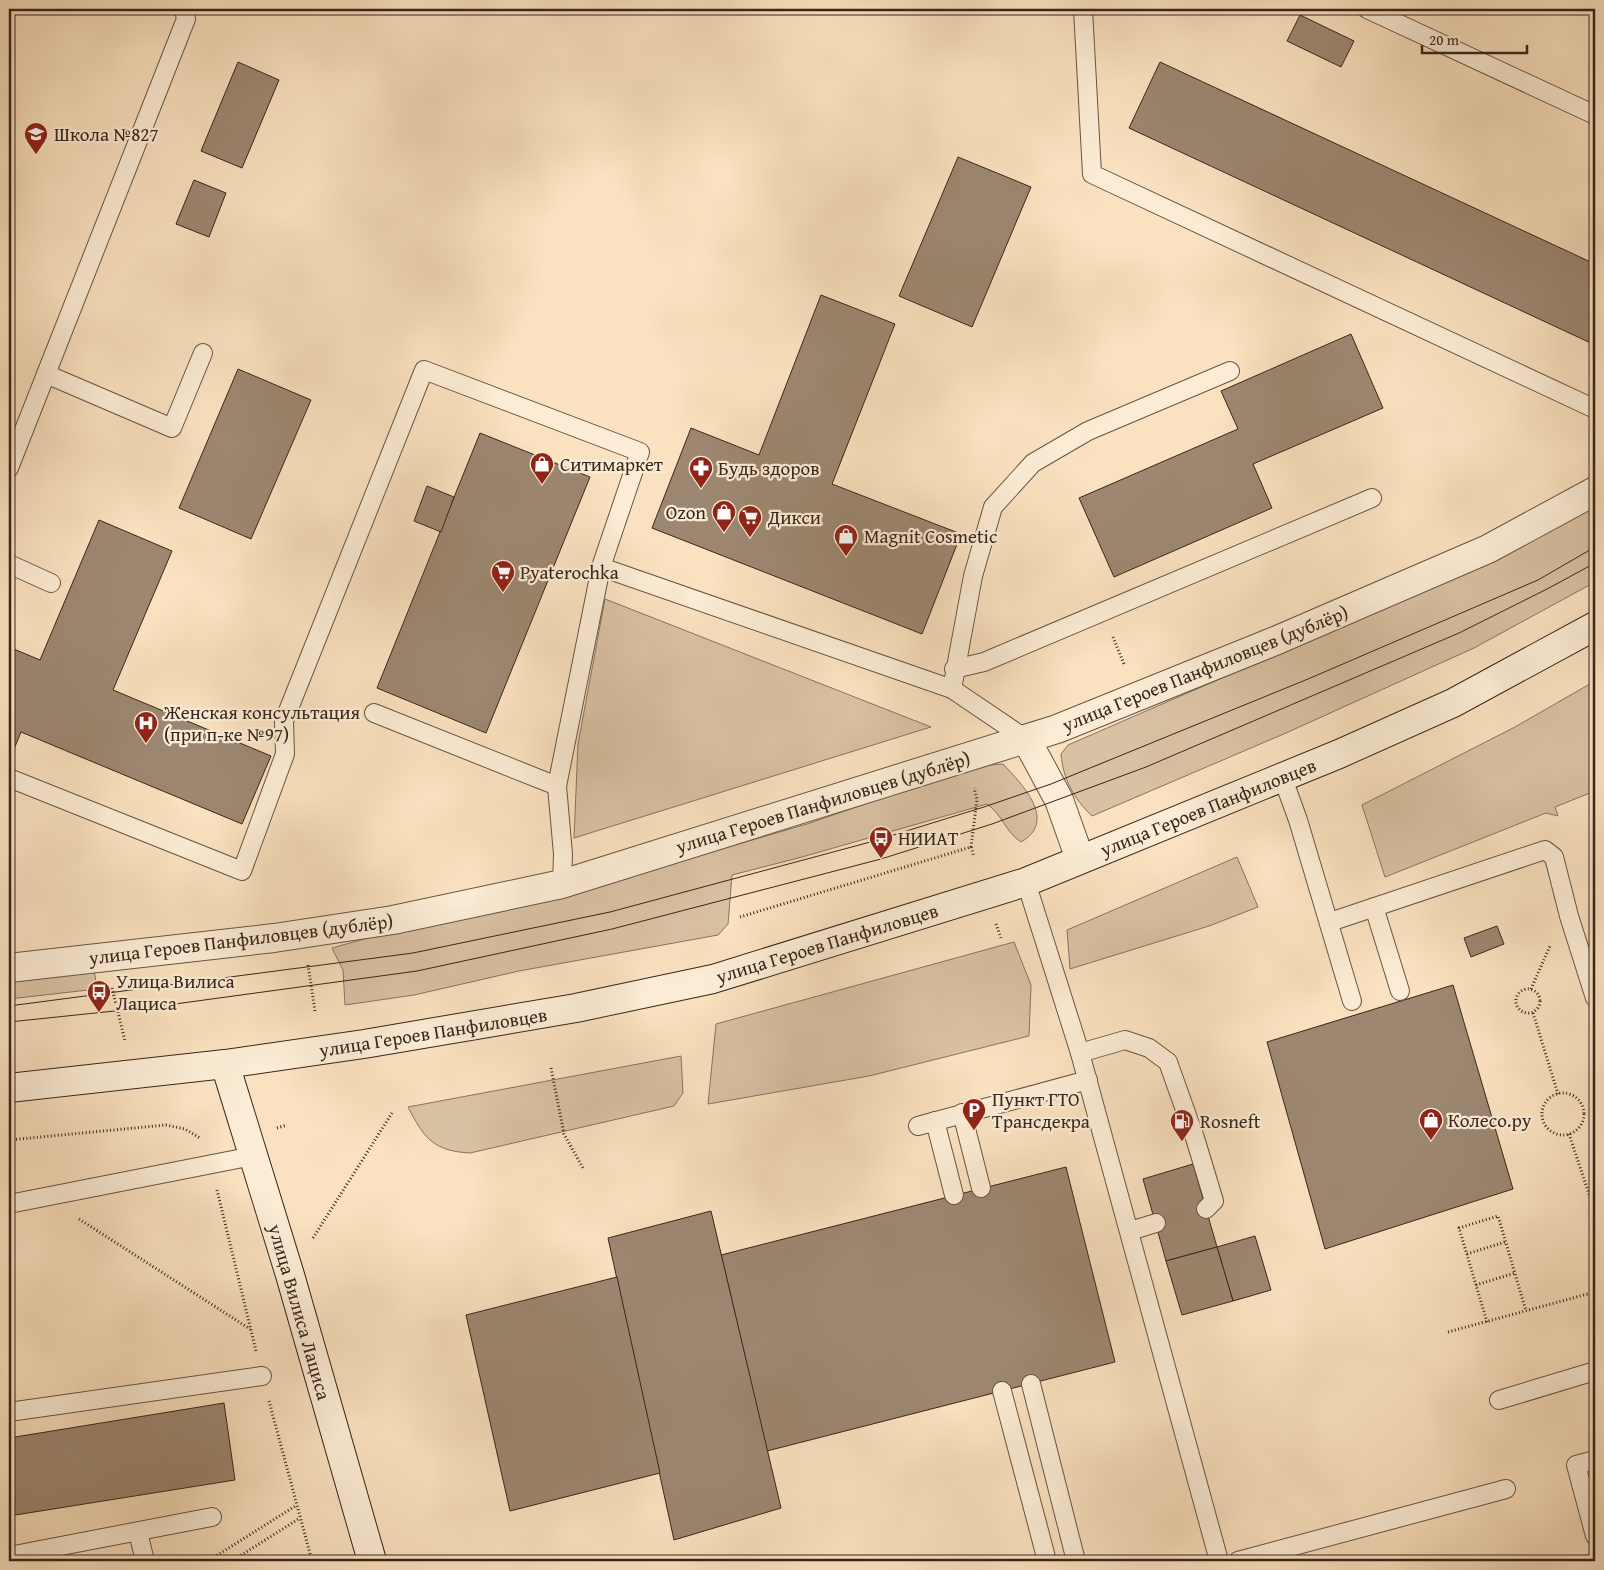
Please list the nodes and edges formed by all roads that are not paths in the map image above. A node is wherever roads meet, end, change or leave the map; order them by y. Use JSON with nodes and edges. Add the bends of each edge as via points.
{"nodes":[{"id":1,"x":184,"y":9,"type":"edge"},
{"id":2,"x":1083,"y":9,"type":"edge"},
{"id":3,"x":1367,"y":9,"type":"edge"},
{"id":4,"x":1595,"y":115,"type":"edge"},
{"id":5,"x":203,"y":353,"type":"dead end"},
{"id":6,"x":1230,"y":371,"type":"dead end"},
{"id":7,"x":46,"y":374,"type":"junction"},
{"id":8,"x":1595,"y":409,"type":"edge"},
{"id":9,"x":9,"y":468,"type":"edge"},
{"id":10,"x":1595,"y":491,"type":"edge"},
{"id":11,"x":1372,"y":498,"type":"dead end"},
{"id":12,"x":9,"y":564,"type":"edge"},
{"id":13,"x":601,"y":567,"type":"junction"},
{"id":14,"x":51,"y":582,"type":"dead end"},
{"id":15,"x":1595,"y":626,"type":"edge"},
{"id":16,"x":954,"y":670,"type":"junction"},
{"id":17,"x":952,"y":689,"type":"junction"},
{"id":18,"x":374,"y":713,"type":"dead end"},
{"id":19,"x":1026,"y":739,"type":"junction"},
{"id":20,"x":1282,"y":776,"type":"junction"},
{"id":21,"x":9,"y":778,"type":"edge"},
{"id":22,"x":557,"y":786,"type":"junction"},
{"id":23,"x":1080,"y":859,"type":"junction"},
{"id":24,"x":1026,"y":882,"type":"junction"},
{"id":25,"x":562,"y":884,"type":"junction"},
{"id":26,"x":1374,"y":907,"type":"junction"},
{"id":27,"x":1330,"y":922,"type":"junction"},
{"id":28,"x":9,"y":968,"type":"edge"},
{"id":29,"x":1400,"y":991,"type":"dead end"},
{"id":30,"x":1595,"y":998,"type":"edge"},
{"id":31,"x":1352,"y":1002,"type":"dead end"},
{"id":32,"x":1080,"y":1053,"type":"junction"},
{"id":33,"x":225,"y":1064,"type":"junction"},
{"id":34,"x":1088,"y":1080,"type":"junction"},
{"id":35,"x":9,"y":1088,"type":"edge"},
{"id":36,"x":962,"y":1113,"type":"junction"},
{"id":37,"x":935,"y":1121,"type":"junction"},
{"id":38,"x":918,"y":1126,"type":"dead end"},
{"id":39,"x":253,"y":1156,"type":"junction"},
{"id":40,"x":981,"y":1188,"type":"dead end"},
{"id":41,"x":954,"y":1195,"type":"dead end"},
{"id":42,"x":9,"y":1204,"type":"edge"},
{"id":43,"x":1206,"y":1209,"type":"dead end"},
{"id":44,"x":1156,"y":1223,"type":"dead end"},
{"id":45,"x":1130,"y":1230,"type":"junction"},
{"id":46,"x":1595,"y":1371,"type":"edge"},
{"id":47,"x":262,"y":1376,"type":"road end"},
{"id":48,"x":1031,"y":1384,"type":"dead end"},
{"id":49,"x":1002,"y":1391,"type":"dead end"},
{"id":50,"x":1499,"y":1400,"type":"dead end"},
{"id":51,"x":9,"y":1412,"type":"edge"},
{"id":52,"x":1595,"y":1460,"type":"edge"},
{"id":53,"x":1506,"y":1489,"type":"dead end"},
{"id":54,"x":212,"y":1517,"type":"dead end"},
{"id":55,"x":138,"y":1532,"type":"junction"},
{"id":56,"x":1595,"y":1536,"type":"edge"},
{"id":57,"x":9,"y":1556,"type":"edge"},
{"id":58,"x":145,"y":1561,"type":"edge"},
{"id":59,"x":372,"y":1561,"type":"edge"},
{"id":60,"x":1047,"y":1561,"type":"edge"},
{"id":61,"x":1076,"y":1561,"type":"edge"},
{"id":62,"x":1219,"y":1561,"type":"edge"},
{"id":63,"x":1238,"y":1561,"type":"edge"}],
"edges":[{"from":1,"to":7,"type":"lane","via":[[186,19]]},
{"from":2,"to":8,"type":"lane","via":[[1092,174]]},
{"from":3,"to":4,"type":"lane"},
{"from":5,"to":7,"type":"lane","via":[[172,428]]},
{"from":6,"to":16,"type":"lane","via":[[1088,431],[1033,463],[993,507],[973,576]]},
{"from":7,"to":9,"type":"lane"},
{"from":10,"to":19,"type":"street","name":"улица Героев Панфиловцев (дублёр)","via":[[1488,549],[1275,641]]},
{"from":11,"to":16,"type":"lane","via":[[984,662]]},
{"from":12,"to":14,"type":"lane"},
{"from":13,"to":17,"type":"lane"},
{"from":13,"to":21,"type":"lane","via":[[640,452],[424,370],[284,721],[286,754],[242,871]]},
{"from":13,"to":22,"type":"lane"},
{"from":15,"to":20,"type":"street","name":"улица Героев Панфиловцев","via":[[1453,702]]},
{"from":16,"to":17,"type":"lane"},
{"from":17,"to":19,"type":"lane"},
{"from":18,"to":22,"type":"lane"},
{"from":19,"to":23,"type":"street","via":[[1059,800]]},
{"from":19,"to":25,"type":"street","name":"улица Героев Панфиловцев (дублёр)"},
{"from":20,"to":23,"type":"street","name":"улица Героев Панфиловцев"},
{"from":20,"to":27,"type":"lane"},
{"from":22,"to":25,"type":"lane","via":[[563,854]]},
{"from":23,"to":24,"type":"street","name":"улица Героев Панфиловцев"},
{"from":24,"to":32,"type":"lane"},
{"from":24,"to":33,"type":"street","name":"улица Героев Панфиловцев","via":[[712,979],[576,1008]]},
{"from":25,"to":28,"type":"street","name":"улица Героев Панфиловцев (дублёр)","via":[[393,920],[274,938]]},
{"from":26,"to":27,"type":"lane"},
{"from":26,"to":29,"type":"lane"},
{"from":26,"to":30,"type":"lane","via":[[1544,850],[1554,856]]},
{"from":27,"to":31,"type":"lane"},
{"from":32,"to":34,"type":"lane"},
{"from":32,"to":43,"type":"lane","via":[[1125,1040],[1149,1048],[1168,1062],[1214,1201]]},
{"from":33,"to":35,"type":"street","name":"улица Героев Панфиловцев"},
{"from":33,"to":39,"type":"street","name":"улица Вилиса Лациса"},
{"from":34,"to":36,"type":"lane"},
{"from":34,"to":45,"type":"lane"},
{"from":36,"to":37,"type":"lane"},
{"from":36,"to":40,"type":"lane"},
{"from":37,"to":38,"type":"lane"},
{"from":37,"to":41,"type":"lane"},
{"from":39,"to":42,"type":"lane"},
{"from":39,"to":59,"type":"street","name":"улица Вилиса Лациса"},
{"from":44,"to":45,"type":"lane"},
{"from":45,"to":62,"type":"lane"},
{"from":46,"to":50,"type":"lane"},
{"from":47,"to":51,"type":"lane"},
{"from":48,"to":61,"type":"lane"},
{"from":49,"to":60,"type":"lane"},
{"from":52,"to":56,"type":"lane","via":[[1576,1466]]},
{"from":53,"to":63,"type":"lane"},
{"from":54,"to":55,"type":"lane"},
{"from":55,"to":57,"type":"lane"},
{"from":55,"to":58,"type":"lane"}]}
